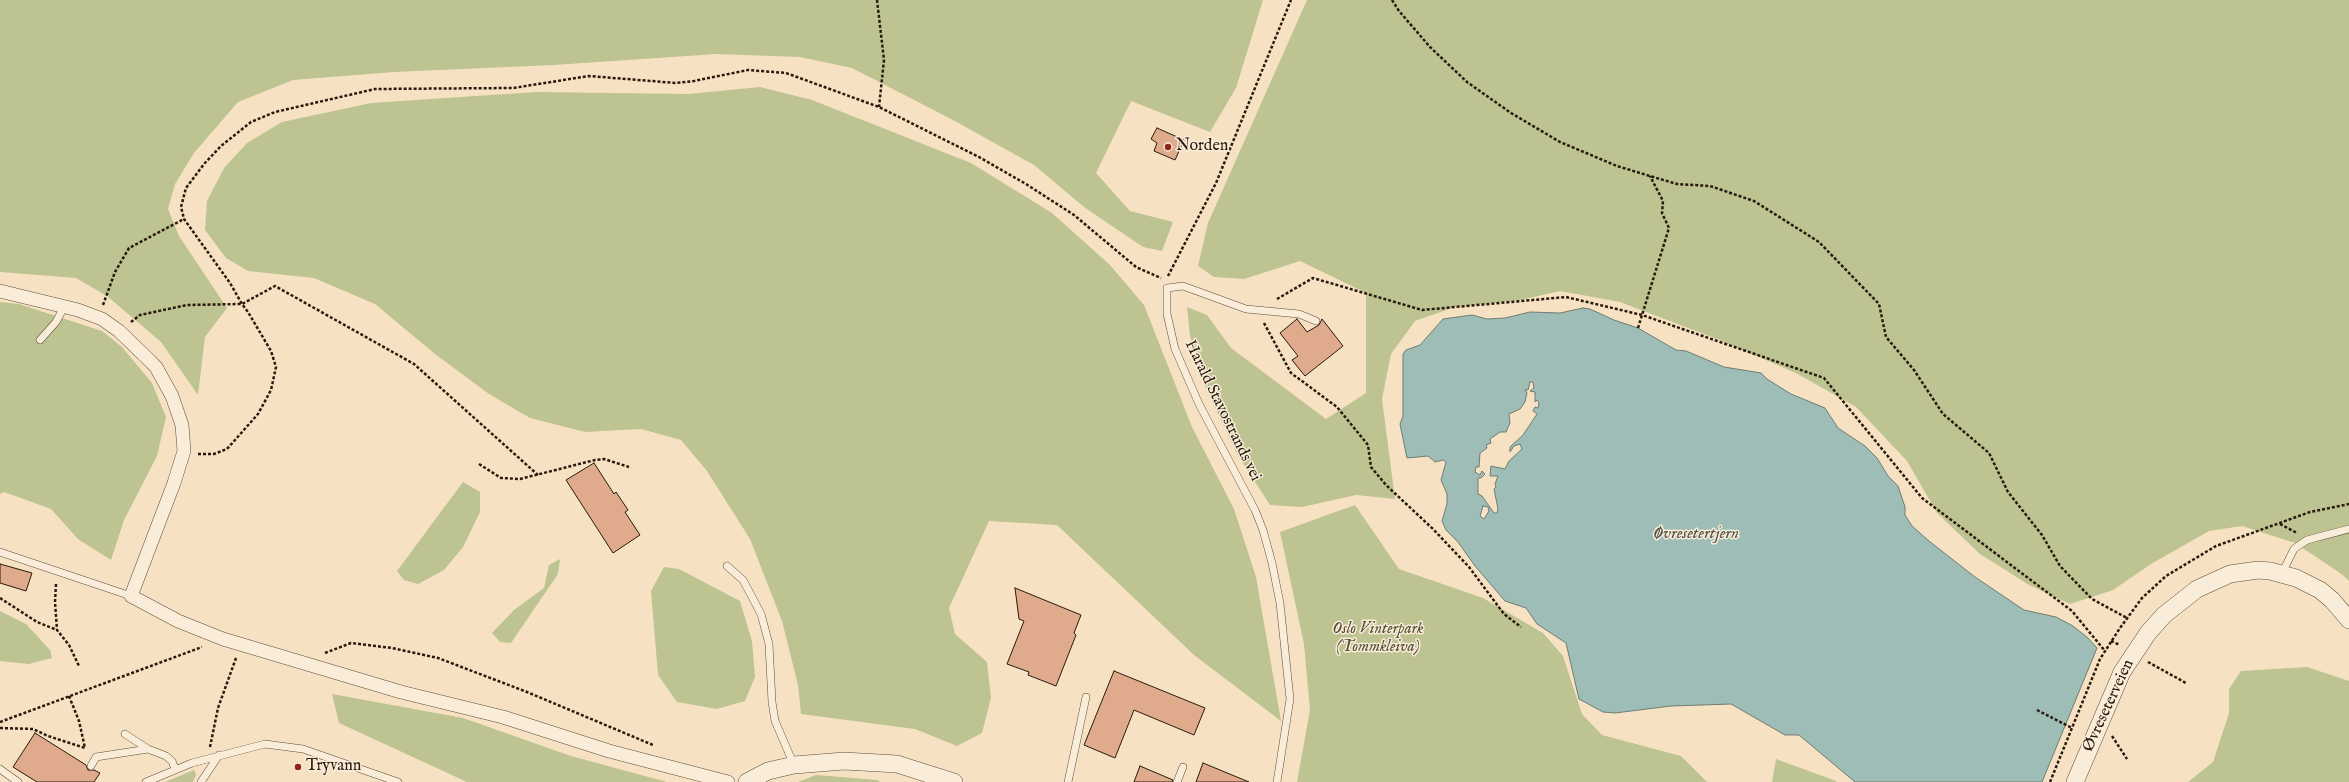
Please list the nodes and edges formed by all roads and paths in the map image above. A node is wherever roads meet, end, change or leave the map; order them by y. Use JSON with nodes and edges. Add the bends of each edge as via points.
{"nodes":[{"id":1,"x":877,"y":0,"type":"edge"},
{"id":2,"x":1292,"y":0,"type":"edge"},
{"id":3,"x":1392,"y":0,"type":"edge"},
{"id":4,"x":879,"y":107,"type":"junction"},
{"id":5,"x":1650,"y":176,"type":"junction"},
{"id":6,"x":184,"y":219,"type":"junction"},
{"id":7,"x":1167,"y":284,"type":"junction"},
{"id":8,"x":0,"y":292,"type":"edge"},
{"id":9,"x":242,"y":304,"type":"junction"},
{"id":10,"x":64,"y":307,"type":"junction"},
{"id":11,"x":1257,"y":310,"type":"junction"},
{"id":12,"x":1642,"y":315,"type":"junction"},
{"id":13,"x":99,"y":318,"type":"junction"},
{"id":14,"x":1316,"y":321,"type":"dead end"},
{"id":15,"x":1638,"y":328,"type":"dead end"},
{"id":16,"x":119,"y":331,"type":"junction"},
{"id":17,"x":40,"y":340,"type":"dead end"},
{"id":18,"x":184,"y":451,"type":"junction"},
{"id":19,"x":479,"y":464,"type":"dead end"},
{"id":20,"x":629,"y":467,"type":"dead end"},
{"id":21,"x":538,"y":475,"type":"junction"},
{"id":22,"x":2349,"y":504,"type":"edge"},
{"id":23,"x":2279,"y":524,"type":"junction"},
{"id":24,"x":2349,"y":529,"type":"edge"},
{"id":25,"x":2307,"y":540,"type":"junction"},
{"id":26,"x":0,"y":552,"type":"edge"},
{"id":27,"x":727,"y":566,"type":"dead end"},
{"id":28,"x":58,"y":571,"type":"junction"},
{"id":29,"x":2282,"y":573,"type":"junction"},
{"id":30,"x":131,"y":596,"type":"junction"},
{"id":31,"x":0,"y":598,"type":"edge"},
{"id":32,"x":2127,"y":618,"type":"junction"},
{"id":33,"x":2349,"y":620,"type":"edge"},
{"id":34,"x":1521,"y":627,"type":"dead end"},
{"id":35,"x":57,"y":630,"type":"junction"},
{"id":36,"x":223,"y":639,"type":"junction"},
{"id":37,"x":242,"y":645,"type":"junction"},
{"id":38,"x":2105,"y":650,"type":"junction"},
{"id":39,"x":323,"y":653,"type":"dead end"},
{"id":40,"x":2134,"y":653,"type":"junction"},
{"id":41,"x":79,"y":666,"type":"dead end"},
{"id":42,"x":2186,"y":683,"type":"dead end"},
{"id":43,"x":69,"y":695,"type":"junction"},
{"id":44,"x":1086,"y":697,"type":"dead end"},
{"id":45,"x":2037,"y":710,"type":"dead end"},
{"id":46,"x":2101,"y":719,"type":"junction"},
{"id":47,"x":0,"y":722,"type":"edge"},
{"id":48,"x":0,"y":728,"type":"edge"},
{"id":49,"x":2072,"y":728,"type":"junction"},
{"id":50,"x":125,"y":734,"type":"dead end"},
{"id":51,"x":655,"y":746,"type":"dead end"},
{"id":52,"x":85,"y":748,"type":"junction"},
{"id":53,"x":148,"y":749,"type":"junction"},
{"id":54,"x":220,"y":754,"type":"junction"},
{"id":55,"x":96,"y":757,"type":"junction"},
{"id":56,"x":209,"y":758,"type":"junction"},
{"id":57,"x":2127,"y":759,"type":"dead end"},
{"id":58,"x":794,"y":765,"type":"junction"},
{"id":59,"x":91,"y":766,"type":"dead end"},
{"id":60,"x":1182,"y":768,"type":"dead end"},
{"id":61,"x":0,"y":769,"type":"edge"},
{"id":62,"x":176,"y":769,"type":"junction"},
{"id":63,"x":18,"y":782,"type":"edge"},
{"id":64,"x":146,"y":782,"type":"edge"},
{"id":65,"x":201,"y":782,"type":"edge"},
{"id":66,"x":398,"y":782,"type":"edge"},
{"id":67,"x":728,"y":782,"type":"edge"},
{"id":68,"x":747,"y":782,"type":"edge"},
{"id":69,"x":954,"y":782,"type":"edge"},
{"id":70,"x":1068,"y":782,"type":"edge"},
{"id":71,"x":1177,"y":782,"type":"edge"},
{"id":72,"x":1277,"y":782,"type":"edge"},
{"id":73,"x":2050,"y":782,"type":"edge"},
{"id":74,"x":2075,"y":782,"type":"edge"}],
"edges":[{"from":1,"to":4,"type":"path","via":[[884,60]]},
{"from":2,"to":7,"type":"path","via":[[1216,183]]},
{"from":3,"to":5,"type":"path","via":[[1399,12],[1430,47],[1462,77],[1511,113],[1560,142]]},
{"from":4,"to":6,"type":"path","via":[[801,77],[765,70],[748,70],[676,83],[589,76],[514,88],[375,89],[276,112],[252,122],[221,146],[186,188],[181,207]]},
{"from":4,"to":7,"type":"path","via":[[979,157],[1026,184],[1074,215],[1136,267]]},
{"from":5,"to":12,"type":"path","via":[[1663,201],[1662,213],[1669,228]]},
{"from":5,"to":32,"type":"path","via":[[1677,184],[1710,186],[1754,201],[1819,242],[1879,304],[1886,337],[1914,370],[1943,414],[1989,453],[2008,492],[2042,535],[2060,566],[2092,599]]},
{"from":6,"to":9,"type":"path"},
{"from":6,"to":13,"type":"path","via":[[129,248],[115,272]]},
{"from":7,"to":11,"type":"lane","via":[[1191,288],[1226,302]]},
{"from":7,"to":72,"type":"lane","name":"Harald Stavostrands vei","via":[[1167,314],[1175,349],[1199,404],[1255,510],[1272,563],[1280,603],[1290,699]]},
{"from":8,"to":10,"type":"street"},
{"from":9,"to":16,"type":"path","via":[[187,305],[153,312],[140,315]]},
{"from":9,"to":18,"type":"path","via":[[274,360],[276,367],[271,390],[258,414],[227,449],[214,454]]},
{"from":9,"to":21,"type":"path","via":[[275,286],[414,364]]},
{"from":10,"to":13,"type":"street"},
{"from":10,"to":17,"type":"lane","via":[[56,322]]},
{"from":11,"to":12,"type":"path","via":[[1313,278],[1422,310],[1566,297]]},
{"from":11,"to":14,"type":"lane","via":[[1299,314]]},
{"from":11,"to":34,"type":"path","via":[[1290,373],[1337,407],[1368,445],[1371,467],[1386,485],[1464,561],[1504,614]]},
{"from":12,"to":15,"type":"path"},
{"from":12,"to":38,"type":"path","via":[[1824,378],[1922,498],[2072,611]]},
{"from":13,"to":16,"type":"street"},
{"from":16,"to":18,"type":"street","via":[[146,357],[172,396],[182,425]]},
{"from":18,"to":30,"type":"street"},
{"from":19,"to":21,"type":"path","via":[[502,478],[520,479]]},
{"from":20,"to":21,"type":"path","via":[[604,459]]},
{"from":22,"to":23,"type":"path","via":[[2310,512]]},
{"from":23,"to":25,"type":"path"},
{"from":23,"to":32,"type":"path","via":[[2228,541],[2192,559],[2166,576],[2142,598]]},
{"from":24,"to":25,"type":"lane"},
{"from":25,"to":29,"type":"lane","via":[[2294,549]]},
{"from":26,"to":28,"type":"lane"},
{"from":27,"to":58,"type":"lane","via":[[743,580],[761,614],[769,644],[774,717]]},
{"from":28,"to":30,"type":"lane"},
{"from":28,"to":35,"type":"path","via":[[55,602]]},
{"from":29,"to":33,"type":"street","name":"Øvreseterveien","via":[[2320,590]]},
{"from":29,"to":40,"type":"street","name":"Øvreseterveien","via":[[2243,571],[2213,580],[2164,615]]},
{"from":30,"to":36,"type":"street","via":[[178,621]]},
{"from":31,"to":35,"type":"path","via":[[37,622]]},
{"from":32,"to":38,"type":"path"},
{"from":35,"to":41,"type":"path","via":[[69,645]]},
{"from":36,"to":37,"type":"street"},
{"from":36,"to":43,"type":"path"},
{"from":37,"to":56,"type":"path","via":[[232,665],[218,708]]},
{"from":37,"to":67,"type":"street","via":[[401,692],[503,717],[609,751]]},
{"from":38,"to":49,"type":"path"},
{"from":39,"to":51,"type":"path","via":[[352,643],[438,658],[521,689]]},
{"from":40,"to":42,"type":"path","via":[[2164,673]]},
{"from":40,"to":46,"type":"street","name":"Øvreseterveien","via":[[2122,672]]},
{"from":43,"to":47,"type":"path"},
{"from":43,"to":52,"type":"path","via":[[79,721]]},
{"from":44,"to":70,"type":"lane"},
{"from":45,"to":49,"type":"path"},
{"from":46,"to":57,"type":"path"},
{"from":46,"to":74,"type":"street","name":"Øvreseterveien","via":[[2090,758]]},
{"from":48,"to":52,"type":"path","via":[[33,729]]},
{"from":49,"to":73,"type":"path"},
{"from":50,"to":53,"type":"lane"},
{"from":52,"to":55,"type":"path"},
{"from":53,"to":55,"type":"lane"},
{"from":53,"to":62,"type":"lane","via":[[166,756]]},
{"from":54,"to":56,"type":"lane"},
{"from":54,"to":65,"type":"lane"},
{"from":54,"to":66,"type":"lane","via":[[265,744],[284,745],[334,759]]},
{"from":55,"to":59,"type":"lane"},
{"from":56,"to":62,"type":"lane"},
{"from":58,"to":68,"type":"street","via":[[768,771]]},
{"from":58,"to":69,"type":"street","via":[[837,761],[880,762],[914,769]]},
{"from":60,"to":71,"type":"lane"},
{"from":61,"to":63,"type":"lane"},
{"from":62,"to":64,"type":"lane"}]}
